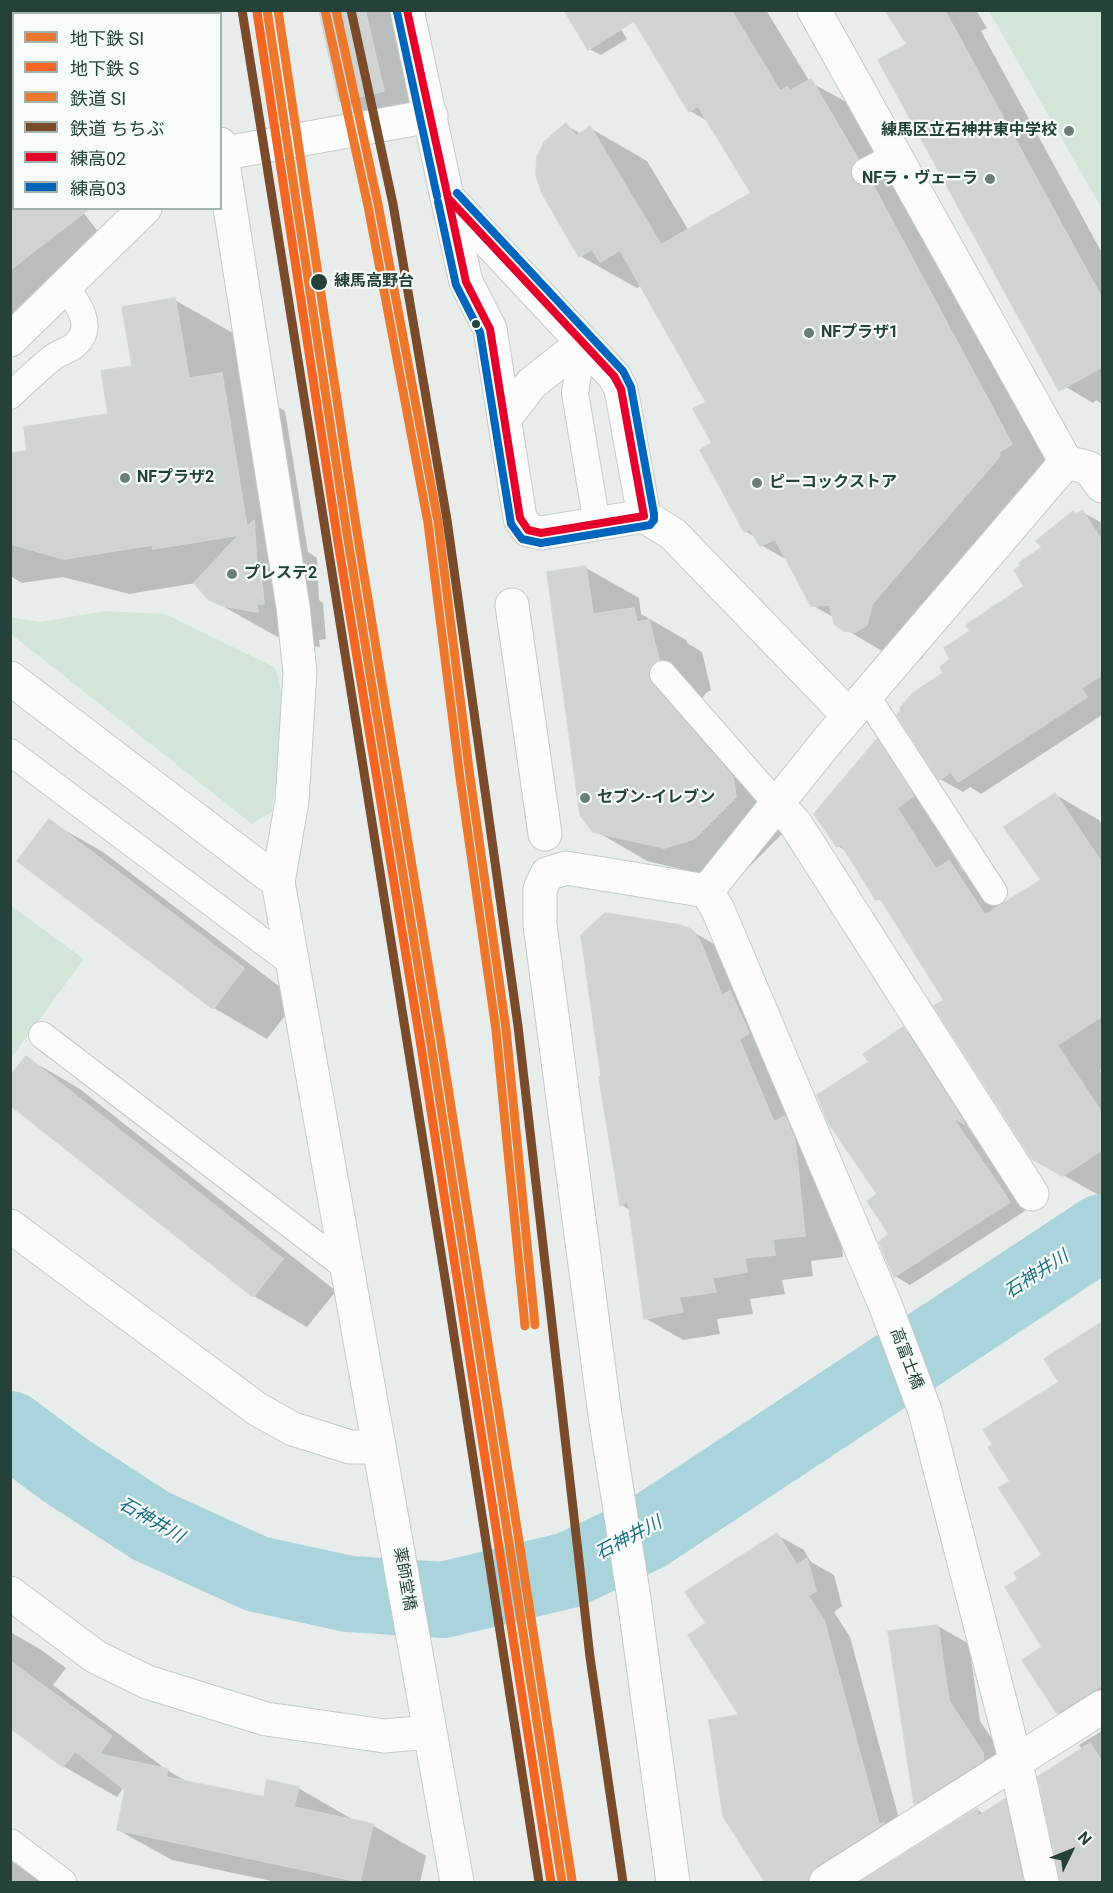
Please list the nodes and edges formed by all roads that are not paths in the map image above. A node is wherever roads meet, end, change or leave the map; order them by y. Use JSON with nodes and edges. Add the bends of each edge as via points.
{"nodes":[{"id":1,"x":407,"y":10,"type":"edge"},
{"id":2,"x":814,"y":10,"type":"edge"},
{"id":3,"x":430,"y":116,"type":"junction"},
{"id":4,"x":222,"y":150,"type":"edge"},
{"id":5,"x":222,"y":156,"type":"edge"},
{"id":6,"x":894,"y":156,"type":"junction"},
{"id":7,"x":865,"y":172,"type":"dead end"},
{"id":8,"x":447,"y":197,"type":"junction"},
{"id":9,"x":143,"y":210,"type":"edge"},
{"id":10,"x":65,"y":287,"type":"junction"},
{"id":11,"x":10,"y":340,"type":"edge"},
{"id":12,"x":584,"y":343,"type":"junction"},
{"id":13,"x":10,"y":396,"type":"edge"},
{"id":14,"x":505,"y":418,"type":"junction"},
{"id":15,"x":1090,"y":467,"type":"edge"},
{"id":16,"x":644,"y":516,"type":"junction"},
{"id":17,"x":597,"y":524,"type":"junction"},
{"id":18,"x":512,"y":605,"type":"dead end"},
{"id":19,"x":663,"y":674,"type":"dead end"},
{"id":20,"x":10,"y":678,"type":"edge"},
{"id":21,"x":858,"y":706,"type":"junction"},
{"id":22,"x":10,"y":752,"type":"edge"},
{"id":23,"x":776,"y":803,"type":"junction"},
{"id":24,"x":545,"y":834,"type":"dead end"},
{"id":25,"x":278,"y":882,"type":"junction"},
{"id":26,"x":707,"y":891,"type":"junction"},
{"id":27,"x":994,"y":892,"type":"dead end"},
{"id":28,"x":293,"y":964,"type":"junction"},
{"id":29,"x":42,"y":1035,"type":"dead end"},
{"id":30,"x":1032,"y":1194,"type":"dead end"},
{"id":31,"x":10,"y":1226,"type":"edge"},
{"id":32,"x":347,"y":1268,"type":"junction"},
{"id":33,"x":379,"y":1447,"type":"junction"},
{"id":34,"x":10,"y":1593,"type":"edge"},
{"id":35,"x":1102,"y":1707,"type":"edge"},
{"id":36,"x":430,"y":1732,"type":"junction"},
{"id":37,"x":1016,"y":1763,"type":"junction"},
{"id":38,"x":10,"y":1842,"type":"edge"},
{"id":39,"x":63,"y":1882,"type":"edge"},
{"id":40,"x":457,"y":1882,"type":"edge"},
{"id":41,"x":673,"y":1882,"type":"edge"},
{"id":42,"x":826,"y":1882,"type":"edge"},
{"id":43,"x":1042,"y":1882,"type":"edge"}],
"edges":[{"from":1,"to":3,"type":"street"},
{"from":2,"to":6,"type":"street"},
{"from":3,"to":4,"type":"street"},
{"from":3,"to":8,"type":"street"},
{"from":5,"to":25,"type":"street","via":[[300,672],[292,801]]},
{"from":6,"to":7,"type":"lane"},
{"from":6,"to":15,"type":"street"},
{"from":8,"to":12,"type":"street"},
{"from":8,"to":14,"type":"street","via":[[466,282],[490,329]]},
{"from":9,"to":10,"type":"street"},
{"from":10,"to":11,"type":"street"},
{"from":10,"to":13,"type":"lane","via":[[82,312],[83,334],[68,351],[51,359]]},
{"from":12,"to":14,"type":"street","via":[[532,383]]},
{"from":12,"to":16,"type":"street","via":[[621,388]]},
{"from":12,"to":17,"type":"lane","via":[[575,393]]},
{"from":14,"to":17,"type":"street","via":[[520,518],[528,530],[541,533]]},
{"from":15,"to":21,"type":"street"},
{"from":16,"to":17,"type":"street"},
{"from":16,"to":21,"type":"street","via":[[673,534]]},
{"from":18,"to":24,"type":"street"},
{"from":19,"to":23,"type":"lane"},
{"from":20,"to":25,"type":"street"},
{"from":21,"to":23,"type":"street"},
{"from":21,"to":27,"type":"lane"},
{"from":22,"to":28,"type":"lane"},
{"from":23,"to":26,"type":"street"},
{"from":23,"to":30,"type":"street","via":[[795,823]]},
{"from":25,"to":28,"type":"street","name":"薬師堂橋"},
{"from":26,"to":37,"type":"street","name":"高富士橋","via":[[886,1307],[925,1410]]},
{"from":26,"to":41,"type":"street","via":[[566,868],[547,874],[540,889],[540,925],[614,1480]]},
{"from":28,"to":32,"type":"street","name":"薬師堂橋"},
{"from":29,"to":32,"type":"lane"},
{"from":31,"to":33,"type":"street","via":[[257,1409],[293,1429],[350,1448]]},
{"from":32,"to":33,"type":"street","name":"薬師堂橋"},
{"from":33,"to":36,"type":"street","name":"薬師堂橋"},
{"from":34,"to":36,"type":"street","via":[[96,1656],[147,1682],[266,1719],[384,1736]]},
{"from":35,"to":37,"type":"street"},
{"from":36,"to":40,"type":"street","name":"薬師堂橋"},
{"from":37,"to":42,"type":"street"},
{"from":37,"to":43,"type":"street","name":"高富士橋"},
{"from":38,"to":39,"type":"lane"}]}
